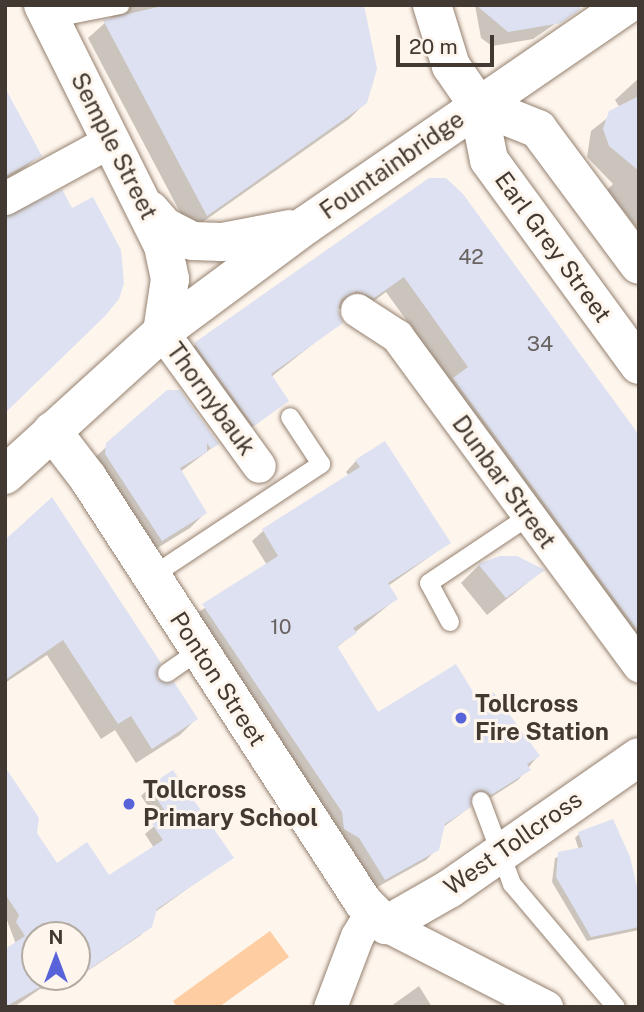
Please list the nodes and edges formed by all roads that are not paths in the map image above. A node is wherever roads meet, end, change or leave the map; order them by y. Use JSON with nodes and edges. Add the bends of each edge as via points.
{"nodes":[{"id":1,"x":121,"y":5,"type":"edge"},
{"id":2,"x":432,"y":5,"type":"edge"},
{"id":3,"x":626,"y":5,"type":"edge"},
{"id":4,"x":47,"y":12,"type":"edge"},
{"id":5,"x":478,"y":105,"type":"junction"},
{"id":6,"x":112,"y":140,"type":"junction"},
{"id":7,"x":5,"y":198,"type":"edge"},
{"id":8,"x":144,"y":202,"type":"junction"},
{"id":9,"x":306,"y":225,"type":"junction"},
{"id":10,"x":639,"y":265,"type":"edge"},
{"id":11,"x":357,"y":310,"type":"dead end"},
{"id":12,"x":162,"y":332,"type":"junction"},
{"id":13,"x":639,"y":365,"type":"edge"},
{"id":14,"x":290,"y":417,"type":"dead end"},
{"id":15,"x":52,"y":430,"type":"junction"},
{"id":16,"x":259,"y":466,"type":"dead end"},
{"id":17,"x":5,"y":475,"type":"edge"},
{"id":18,"x":529,"y":516,"type":"junction"},
{"id":19,"x":152,"y":576,"type":"junction"},
{"id":20,"x":450,"y":622,"type":"dead end"},
{"id":21,"x":200,"y":650,"type":"junction"},
{"id":22,"x":639,"y":666,"type":"edge"},
{"id":23,"x":167,"y":673,"type":"dead end"},
{"id":24,"x":639,"y":757,"type":"edge"},
{"id":25,"x":481,"y":801,"type":"dead end"},
{"id":26,"x":498,"y":854,"type":"junction"},
{"id":27,"x":379,"y":919,"type":"junction"},
{"id":28,"x":540,"y":1005,"type":"edge"},
{"id":29,"x":330,"y":1007,"type":"edge"},
{"id":30,"x":616,"y":1007,"type":"edge"}],
"edges":[{"from":1,"to":4,"type":"lane"},
{"from":2,"to":5,"type":"street","via":[[451,66]]},
{"from":3,"to":5,"type":"street","name":"Fountainbridge"},
{"from":4,"to":6,"type":"street","name":"Semple Street"},
{"from":5,"to":9,"type":"street","name":"Fountainbridge"},
{"from":5,"to":10,"type":"street","via":[[538,129]]},
{"from":5,"to":13,"type":"street","name":"Earl Grey Street","via":[[489,160]]},
{"from":6,"to":7,"type":"street"},
{"from":6,"to":8,"type":"street","name":"Semple Street"},
{"from":8,"to":9,"type":"street","name":"Fountainbridge","via":[[165,227],[192,241],[250,238]]},
{"from":8,"to":12,"type":"street","name":"Semple Street","via":[[163,246],[168,291]]},
{"from":9,"to":12,"type":"street","name":"Fountainbridge"},
{"from":11,"to":18,"type":"street","name":"Dunbar Street","via":[[397,336]]},
{"from":12,"to":15,"type":"street","name":"Fountainbridge"},
{"from":12,"to":16,"type":"street","name":"Thornybauk"},
{"from":14,"to":19,"type":"lane","via":[[321,464]]},
{"from":15,"to":17,"type":"street","name":"Fountainbridge"},
{"from":15,"to":19,"type":"street","name":"Ponton Street"},
{"from":18,"to":20,"type":"lane","via":[[429,583]]},
{"from":18,"to":22,"type":"street","name":"Dunbar Street"},
{"from":19,"to":21,"type":"street","name":"Ponton Street"},
{"from":21,"to":23,"type":"lane"},
{"from":21,"to":27,"type":"street","name":"Ponton Street"},
{"from":24,"to":26,"type":"street","name":"West Tollcross"},
{"from":25,"to":26,"type":"lane"},
{"from":26,"to":27,"type":"street","name":"West Tollcross","via":[[449,889]]},
{"from":26,"to":30,"type":"lane","via":[[512,884]]},
{"from":27,"to":28,"type":"street"},
{"from":27,"to":29,"type":"street","via":[[357,936]]}]}
